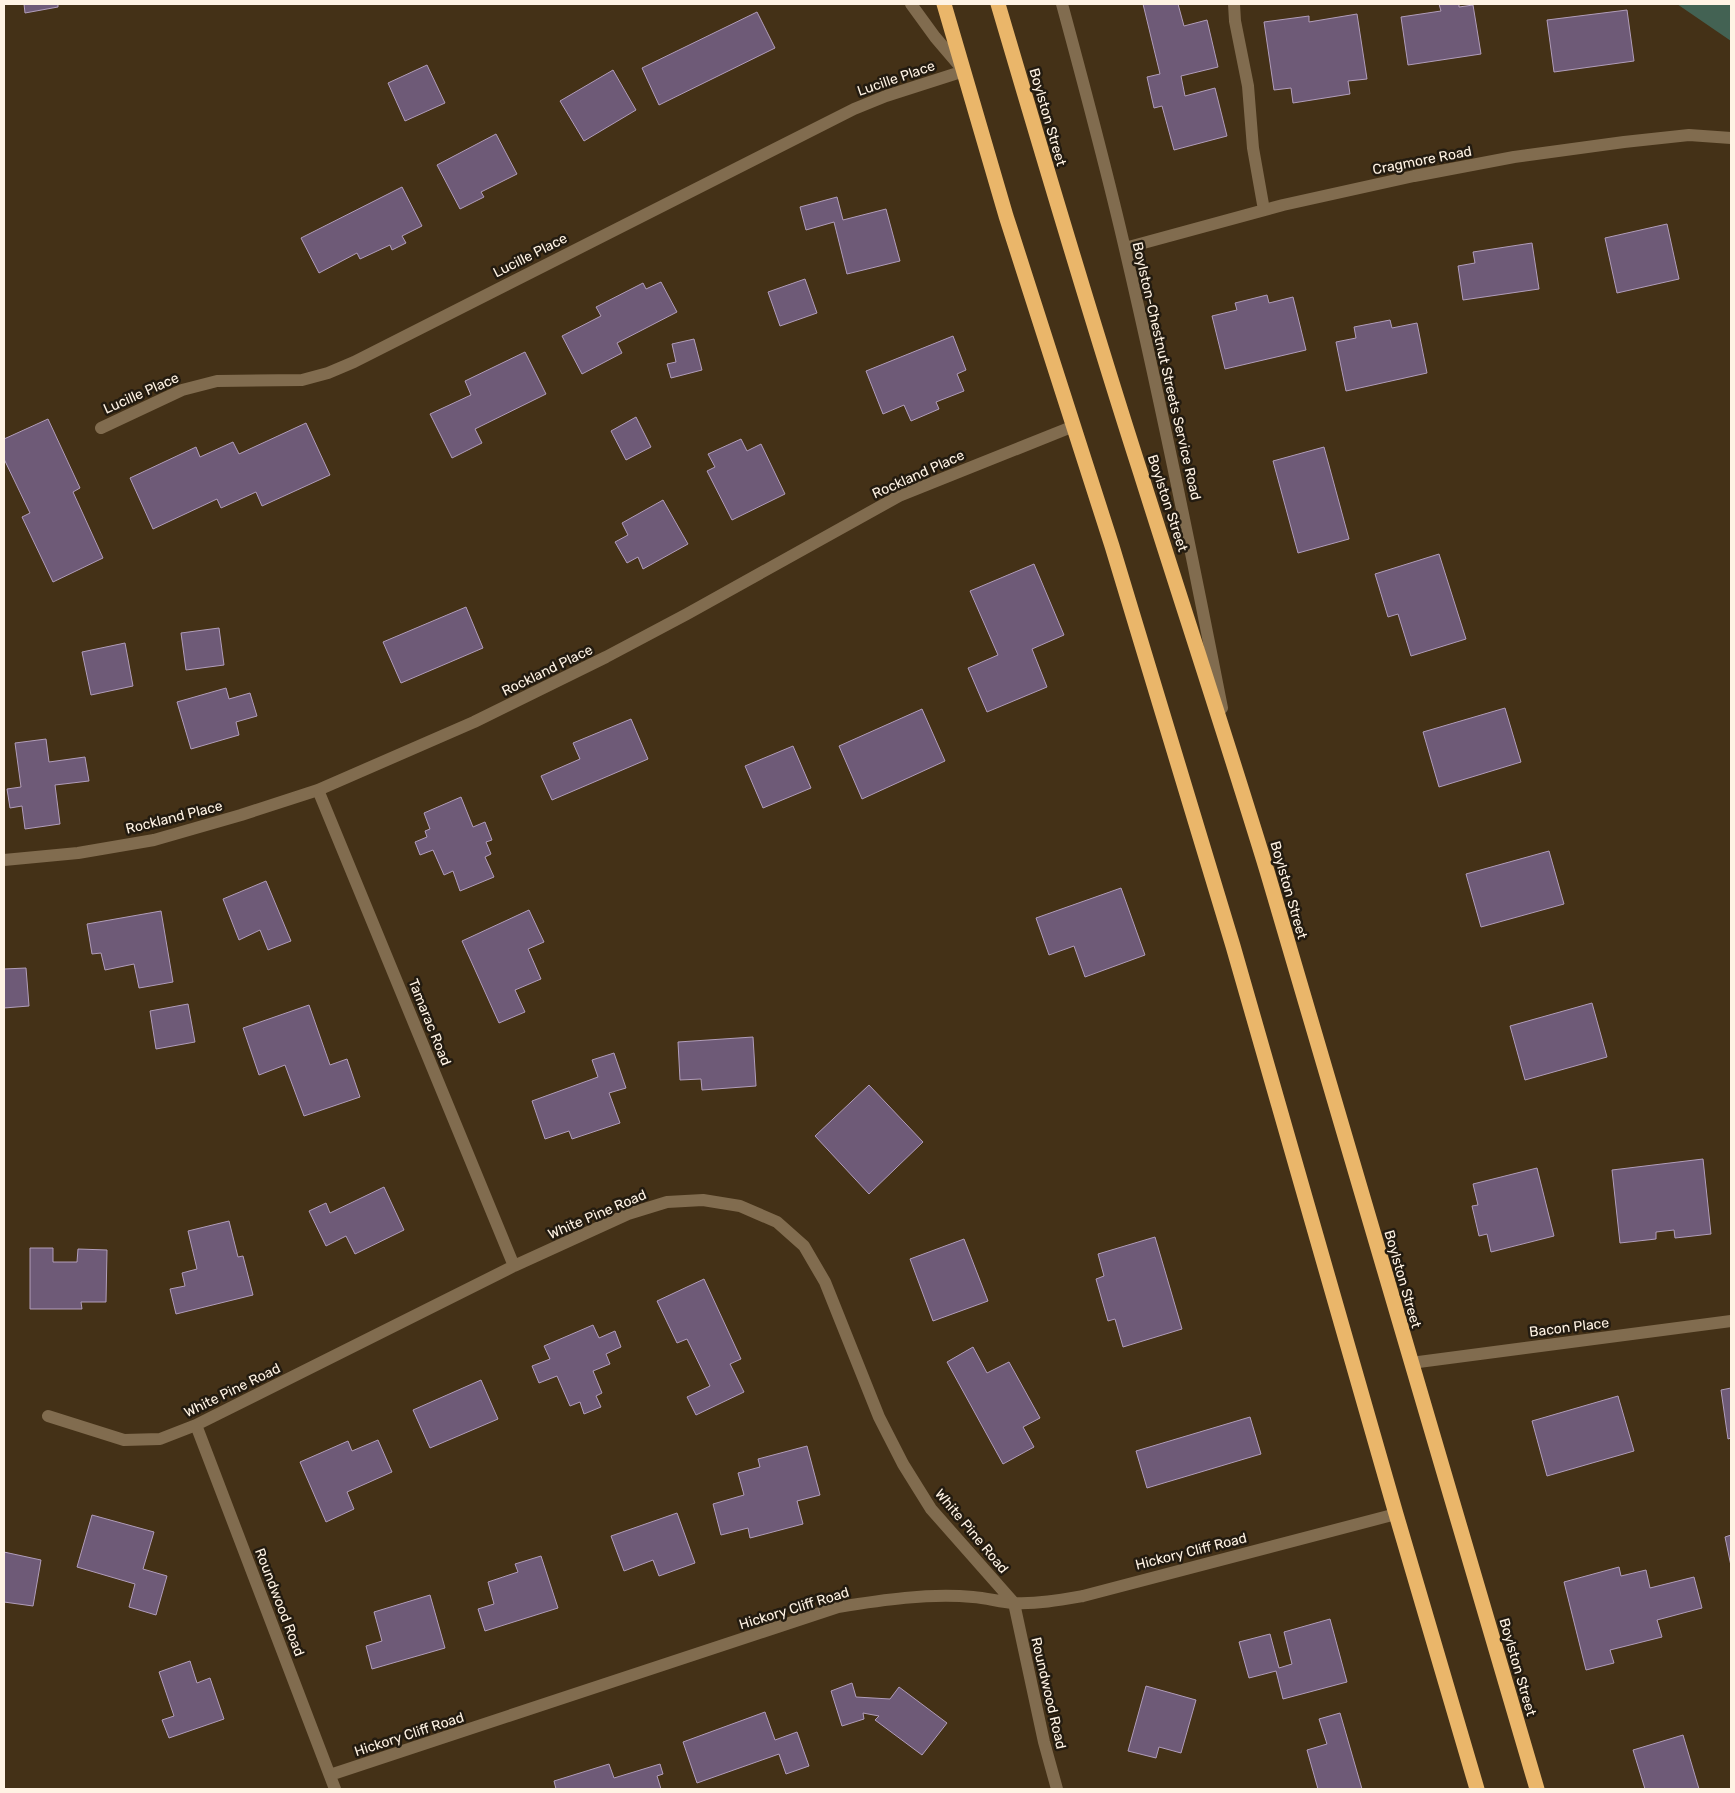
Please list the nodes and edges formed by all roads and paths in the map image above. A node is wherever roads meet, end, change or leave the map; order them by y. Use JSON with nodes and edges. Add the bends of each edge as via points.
{"nodes":[{"id":1,"x":911,"y":4,"type":"edge"},
{"id":2,"x":944,"y":4,"type":"edge"},
{"id":3,"x":998,"y":4,"type":"edge"},
{"id":4,"x":1062,"y":4,"type":"edge"},
{"id":5,"x":1234,"y":4,"type":"edge"},
{"id":6,"x":964,"y":71,"type":"junction"},
{"id":7,"x":1731,"y":138,"type":"edge"},
{"id":8,"x":1264,"y":210,"type":"junction"},
{"id":9,"x":1125,"y":248,"type":"junction"},
{"id":10,"x":1074,"y":426,"type":"junction"},
{"id":11,"x":101,"y":428,"type":"dead end"},
{"id":12,"x":1230,"y":748,"type":"junction"},
{"id":13,"x":318,"y":790,"type":"junction"},
{"id":14,"x":4,"y":860,"type":"edge"},
{"id":15,"x":514,"y":1266,"type":"junction"},
{"id":16,"x":1731,"y":1321,"type":"edge"},
{"id":17,"x":1411,"y":1363,"type":"junction"},
{"id":18,"x":48,"y":1416,"type":"dead end"},
{"id":19,"x":196,"y":1425,"type":"junction"},
{"id":20,"x":1396,"y":1514,"type":"junction"},
{"id":21,"x":1014,"y":1603,"type":"junction"},
{"id":22,"x":330,"y":1775,"type":"junction"},
{"id":23,"x":335,"y":1789,"type":"edge"},
{"id":24,"x":1057,"y":1789,"type":"edge"},
{"id":25,"x":1477,"y":1789,"type":"edge"},
{"id":26,"x":1536,"y":1789,"type":"edge"}],
"edges":[{"from":1,"to":6,"type":"street"},
{"from":2,"to":6,"type":"highway"},
{"from":3,"to":12,"type":"highway","name":"Boylston Street","via":[[1140,473]]},
{"from":4,"to":9,"type":"street","name":"Boylston-Chestnut Streets Service Road"},
{"from":5,"to":8,"type":"street"},
{"from":6,"to":10,"type":"highway","via":[[1006,216]]},
{"from":6,"to":11,"type":"street","name":"Lucille Place","via":[[854,109],[328,373],[302,380],[208,383],[182,390]]},
{"from":7,"to":8,"type":"street","name":"Cragmore Road","via":[[1689,134],[1514,157]]},
{"from":8,"to":9,"type":"street","name":"Cragmore Road"},
{"from":9,"to":12,"type":"street","name":"Boylston-Chestnut Streets Service Road","via":[[1181,500]]},
{"from":10,"to":13,"type":"street","name":"Rockland Place","via":[[899,496],[606,657],[474,722]]},
{"from":10,"to":20,"type":"highway","via":[[1233,946]]},
{"from":12,"to":17,"type":"highway","name":"Boylston Street"},
{"from":13,"to":14,"type":"street","name":"Rockland Place","via":[[154,840],[78,853]]},
{"from":13,"to":15,"type":"street","name":"Tamarac Road"},
{"from":15,"to":19,"type":"street","name":"White Pine Road"},
{"from":15,"to":21,"type":"street","name":"White Pine Road","via":[[628,1214],[667,1202],[703,1200],[740,1206],[777,1222],[804,1246],[825,1282],[879,1416],[903,1464],[931,1509]]},
{"from":16,"to":17,"type":"street","name":"Bacon Place"},
{"from":17,"to":26,"type":"highway","name":"Boylston Street"},
{"from":18,"to":19,"type":"street","name":"White Pine Road","via":[[124,1440],[160,1439]]},
{"from":19,"to":22,"type":"street","name":"Roundwood Road"},
{"from":20,"to":21,"type":"street","name":"Hickory Cliff Road","via":[[1083,1596]]},
{"from":20,"to":25,"type":"highway"},
{"from":21,"to":22,"type":"street","name":"Hickory Cliff Road","via":[[972,1597],[928,1596],[838,1607]]},
{"from":21,"to":24,"type":"street","name":"Roundwood Road"},
{"from":22,"to":23,"type":"street","name":"Roundwood Road"}]}
